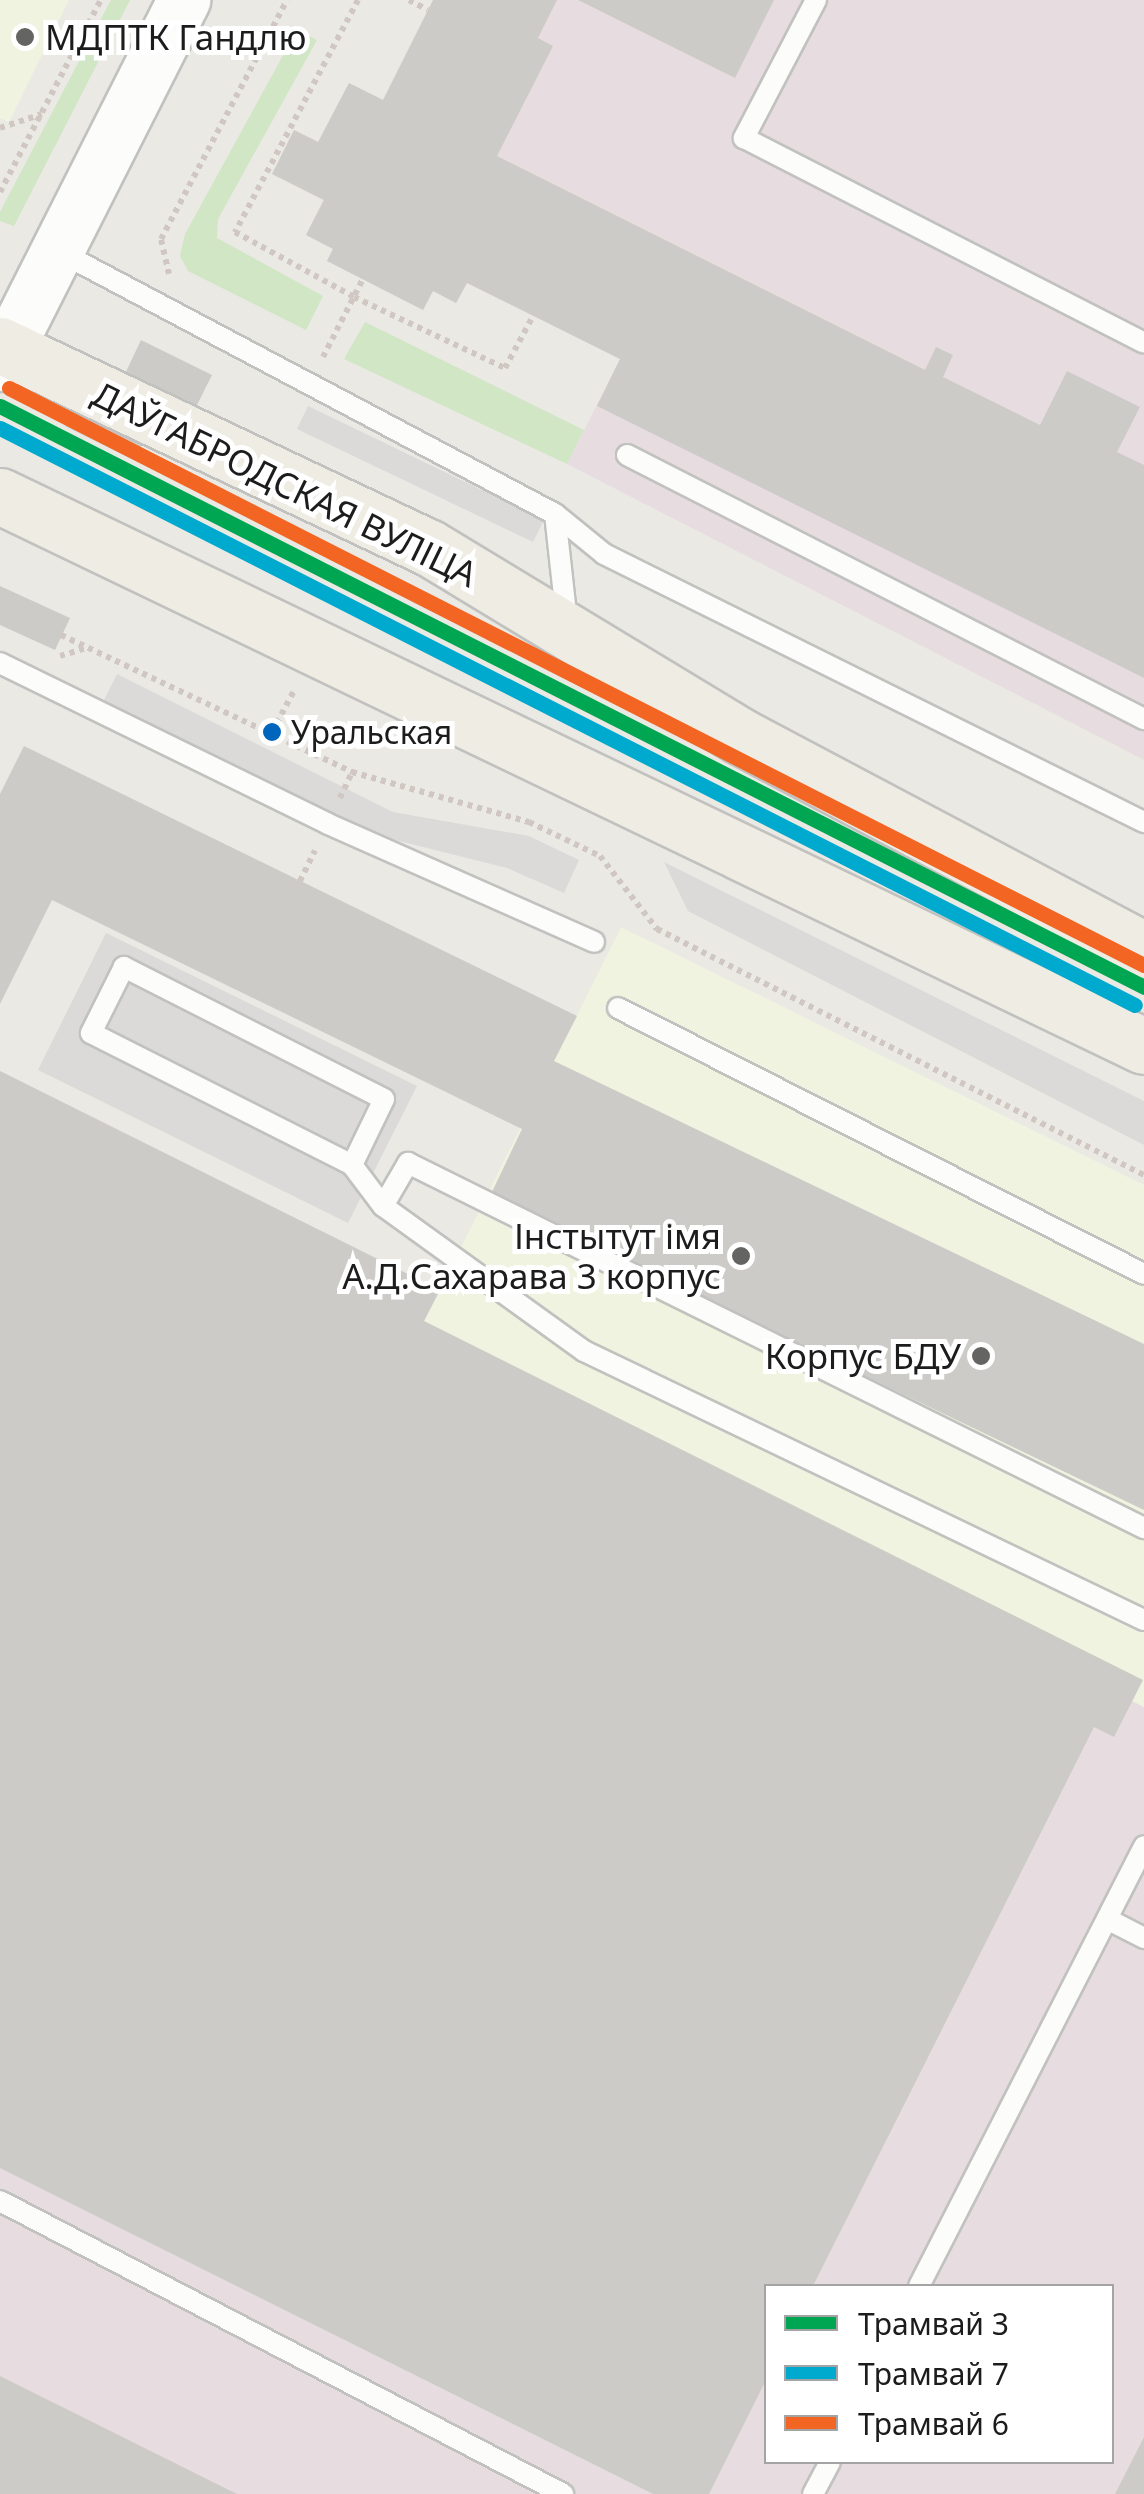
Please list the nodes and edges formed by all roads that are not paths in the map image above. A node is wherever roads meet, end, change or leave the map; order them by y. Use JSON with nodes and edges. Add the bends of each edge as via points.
{"nodes":[{"id":1,"x":184,"y":0,"type":"edge"},
{"id":2,"x":816,"y":0,"type":"edge"},
{"id":3,"x":58,"y":251,"type":"junction"},
{"id":4,"x":1144,"y":342,"type":"edge"},
{"id":5,"x":3,"y":353,"type":"edge"},
{"id":6,"x":627,"y":454,"type":"dead end"},
{"id":7,"x":0,"y":496,"type":"edge"},
{"id":8,"x":554,"y":514,"type":"junction"},
{"id":9,"x":568,"y":632,"type":"junction"},
{"id":10,"x":0,"y":663,"type":"edge"},
{"id":11,"x":1144,"y":719,"type":"edge"},
{"id":12,"x":1144,"y":822,"type":"edge"},
{"id":13,"x":594,"y":942,"type":"dead end"},
{"id":14,"x":1144,"y":950,"type":"edge"},
{"id":15,"x":618,"y":1008,"type":"dead end"},
{"id":16,"x":1144,"y":1046,"type":"edge"},
{"id":17,"x":352,"y":1166,"type":"junction"},
{"id":18,"x":383,"y":1206,"type":"junction"},
{"id":19,"x":1144,"y":1274,"type":"edge"},
{"id":20,"x":1144,"y":1528,"type":"edge"},
{"id":21,"x":1144,"y":1620,"type":"edge"},
{"id":22,"x":1144,"y":1846,"type":"edge"},
{"id":23,"x":1106,"y":1920,"type":"junction"},
{"id":24,"x":1144,"y":1938,"type":"edge"},
{"id":25,"x":0,"y":2201,"type":"edge"},
{"id":26,"x":920,"y":2284,"type":"edge"},
{"id":27,"x":829,"y":2464,"type":"edge"},
{"id":28,"x":563,"y":2494,"type":"edge"},
{"id":29,"x":813,"y":2494,"type":"edge"}],
"edges":[{"from":1,"to":3,"type":"street"},
{"from":2,"to":4,"type":"lane","via":[[744,138]]},
{"from":3,"to":5,"type":"street"},
{"from":3,"to":8,"type":"lane"},
{"from":5,"to":9,"type":"main road","name":"ДАЎГАБРОДСКАЯ ВУЛІЦА","via":[[428,547]]},
{"from":6,"to":11,"type":"lane"},
{"from":7,"to":16,"type":"main road"},
{"from":8,"to":9,"type":"lane"},
{"from":8,"to":12,"type":"lane","via":[[604,554]]},
{"from":9,"to":14,"type":"main road","name":"ДАЎГАБРОДСКАЯ ВУЛІЦА","via":[[740,736]]},
{"from":10,"to":13,"type":"lane","via":[[328,824]]},
{"from":15,"to":19,"type":"lane"},
{"from":17,"to":17,"type":"lane","via":[[384,1099],[124,967],[91,1033]]},
{"from":17,"to":18,"type":"lane"},
{"from":18,"to":20,"type":"lane","via":[[408,1163]]},
{"from":18,"to":21,"type":"lane","via":[[584,1351]]},
{"from":22,"to":23,"type":"lane"},
{"from":23,"to":24,"type":"lane"},
{"from":23,"to":26,"type":"lane"},
{"from":25,"to":28,"type":"lane"},
{"from":27,"to":29,"type":"lane"}]}
